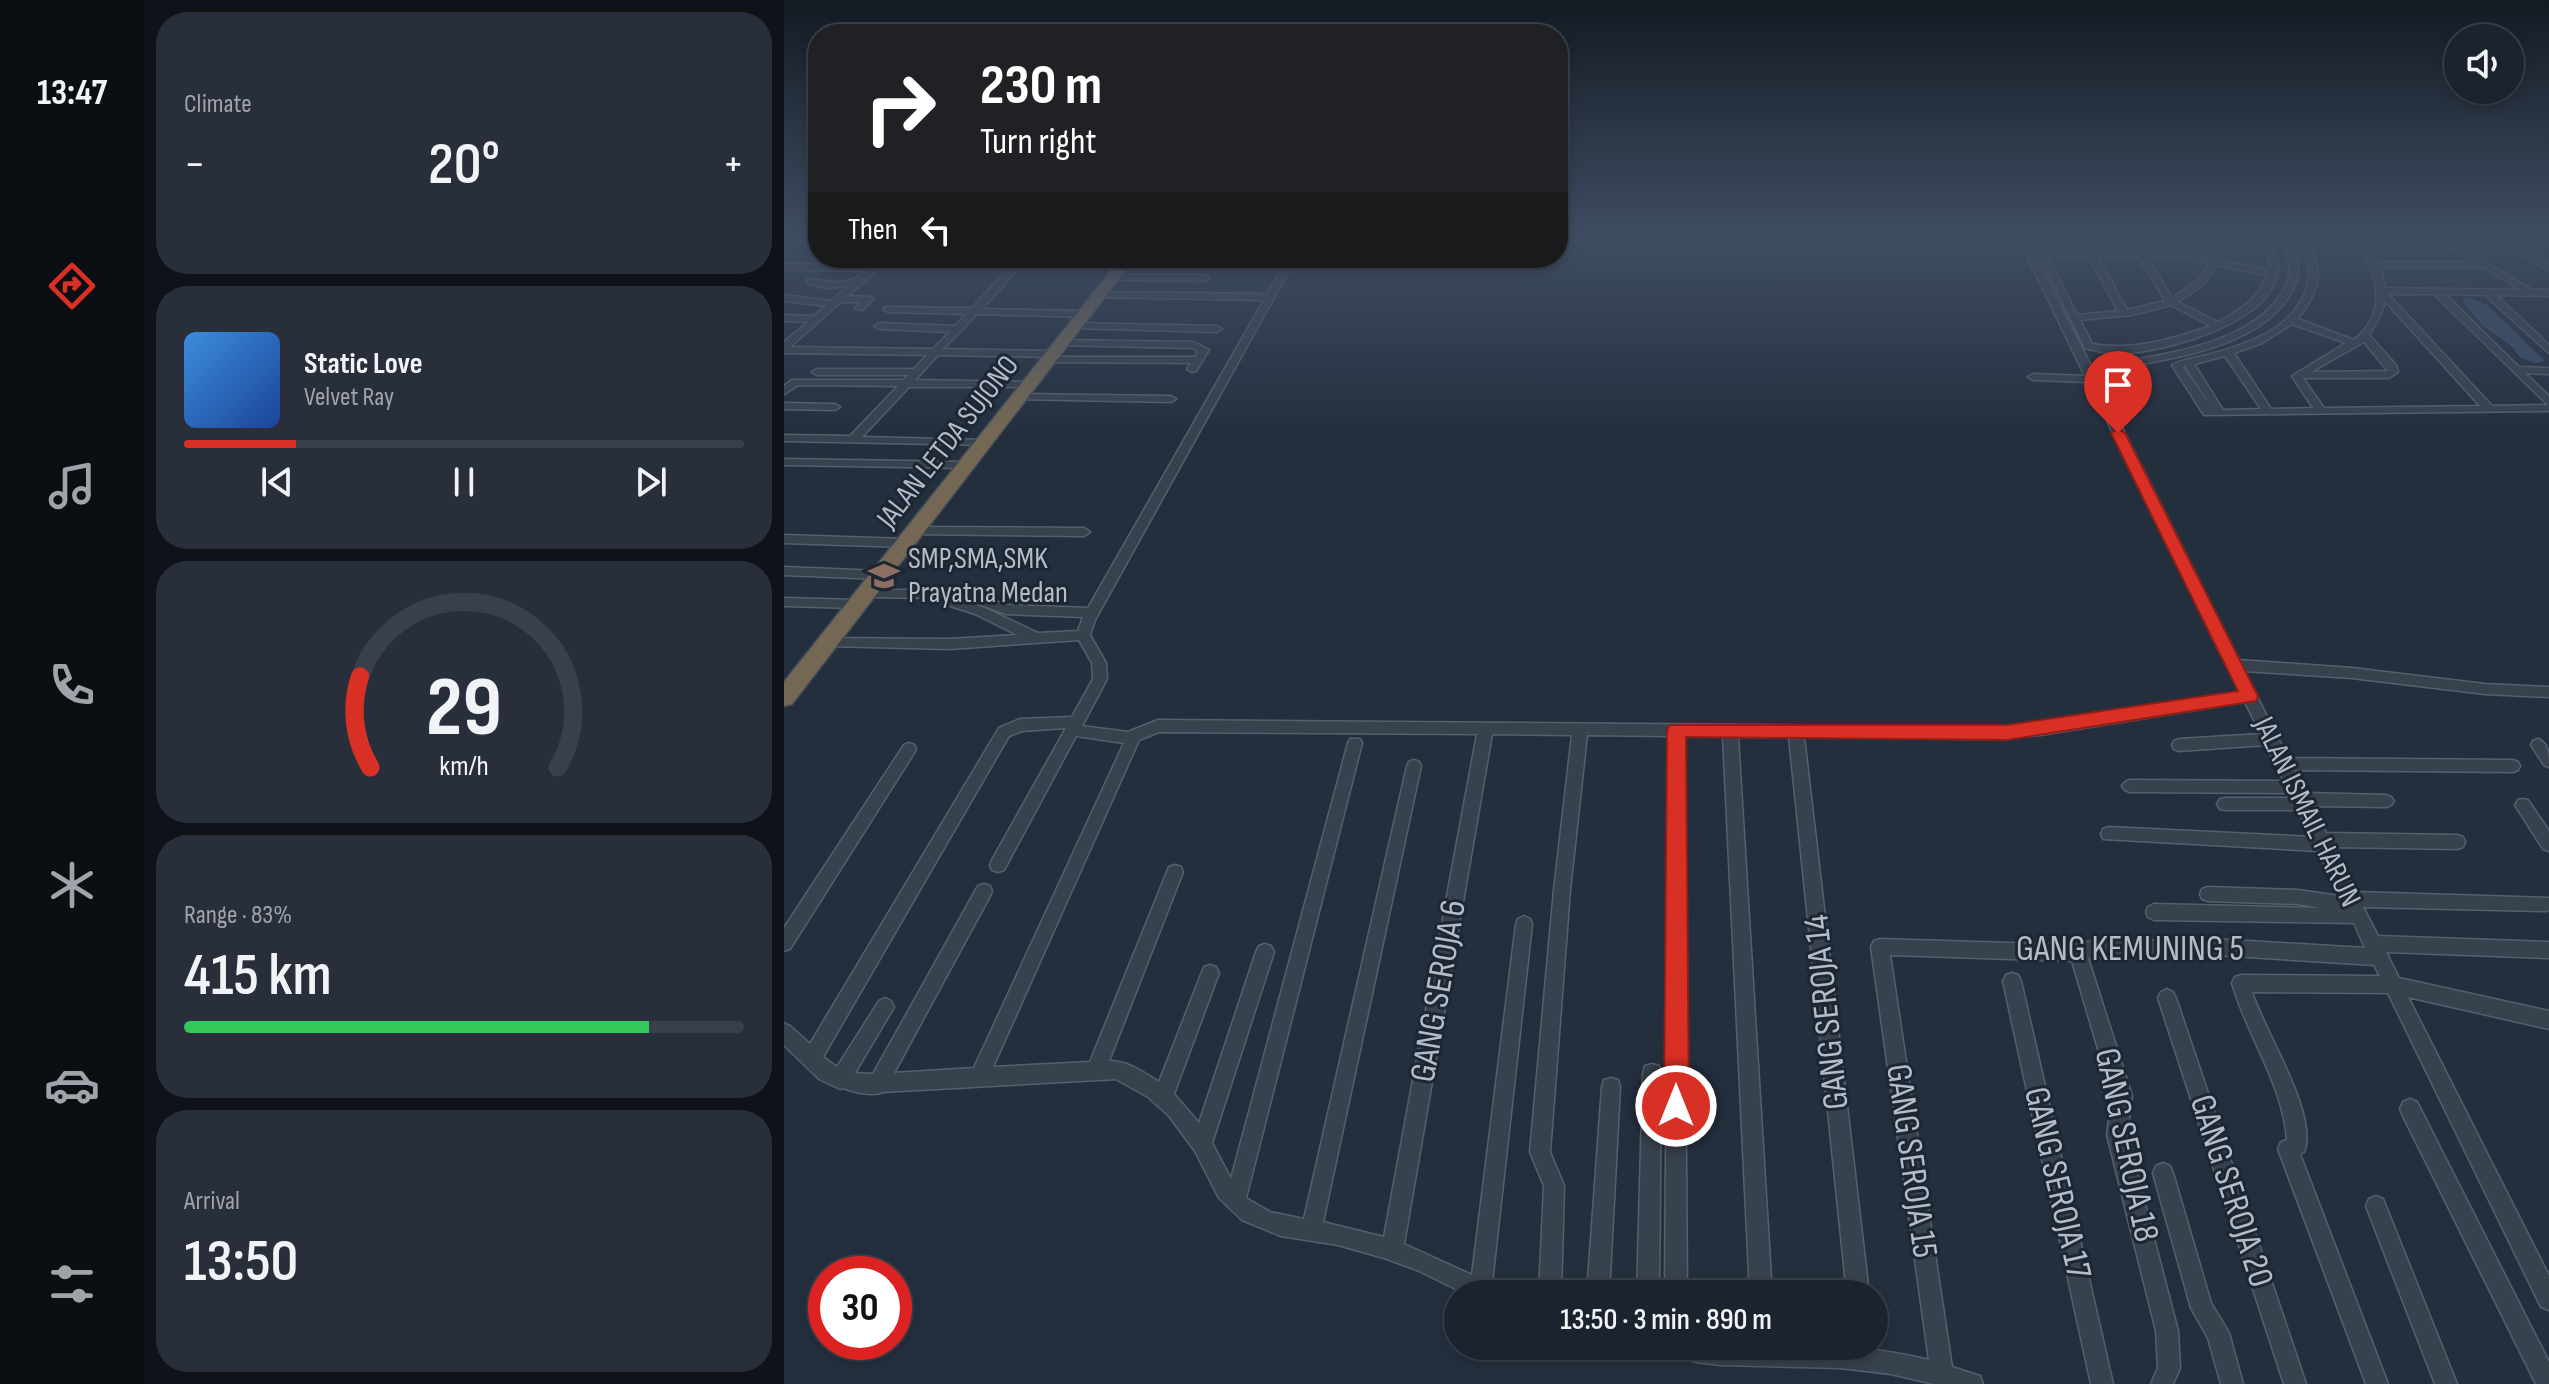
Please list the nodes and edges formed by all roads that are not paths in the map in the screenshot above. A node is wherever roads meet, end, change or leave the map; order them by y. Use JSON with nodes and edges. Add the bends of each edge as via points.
{"nodes":[{"id":1,"x":834,"y":303,"type":"edge"},
{"id":2,"x":865,"y":303,"type":"edge"},
{"id":3,"x":982,"y":303,"type":"edge"},
{"id":4,"x":1093,"y":303,"type":"edge"},
{"id":5,"x":1268,"y":303,"type":"edge"},
{"id":6,"x":2054,"y":303,"type":"edge"},
{"id":7,"x":2067,"y":303,"type":"edge"},
{"id":8,"x":2118,"y":303,"type":"edge"},
{"id":9,"x":2164,"y":303,"type":"edge"},
{"id":10,"x":2173,"y":303,"type":"edge"},
{"id":11,"x":2256,"y":303,"type":"edge"},
{"id":12,"x":2280,"y":303,"type":"edge"},
{"id":13,"x":2303,"y":303,"type":"edge"},
{"id":14,"x":2381,"y":303,"type":"edge"},
{"id":15,"x":2392,"y":303,"type":"edge"},
{"id":16,"x":2448,"y":303,"type":"edge"},
{"id":17,"x":2498,"y":303,"type":"edge"},
{"id":18,"x":860,"y":308,"type":"dead end"},
{"id":19,"x":888,"y":309,"type":"dead end"},
{"id":20,"x":975,"y":310,"type":"junction"},
{"id":21,"x":2124,"y":313,"type":"junction"},
{"id":22,"x":784,"y":318,"type":"edge"},
{"id":23,"x":2075,"y":318,"type":"junction"},
{"id":24,"x":816,"y":319,"type":"junction"},
{"id":25,"x":1079,"y":320,"type":"junction"},
{"id":26,"x":2291,"y":320,"type":"junction"},
{"id":27,"x":879,"y":326,"type":"dead end"},
{"id":28,"x":2219,"y":326,"type":"junction"},
{"id":29,"x":957,"y":329,"type":"junction"},
{"id":30,"x":1217,"y":329,"type":"dead end"},
{"id":31,"x":2364,"y":336,"type":"junction"},
{"id":32,"x":2351,"y":342,"type":"junction"},
{"id":33,"x":784,"y":348,"type":"edge"},
{"id":34,"x":2549,"y":350,"type":"edge"},
{"id":35,"x":936,"y":352,"type":"junction"},
{"id":36,"x":2228,"y":352,"type":"junction"},
{"id":37,"x":1054,"y":353,"type":"junction"},
{"id":38,"x":2517,"y":370,"type":"junction"},
{"id":39,"x":2549,"y":371,"type":"edge"},
{"id":40,"x":817,"y":372,"type":"dead end"},
{"id":41,"x":916,"y":372,"type":"junction"},
{"id":42,"x":2090,"y":375,"type":"junction"},
{"id":43,"x":2299,"y":375,"type":"junction"},
{"id":44,"x":2033,"y":377,"type":"dead end"},
{"id":45,"x":906,"y":383,"type":"junction"},
{"id":46,"x":784,"y":391,"type":"edge"},
{"id":47,"x":1023,"y":391,"type":"junction"},
{"id":48,"x":1171,"y":399,"type":"dead end"},
{"id":49,"x":2549,"y":405,"type":"edge"},
{"id":50,"x":784,"y":406,"type":"edge"},
{"id":51,"x":835,"y":407,"type":"dead end"},
{"id":52,"x":2489,"y":409,"type":"junction"},
{"id":53,"x":2268,"y":412,"type":"junction"},
{"id":54,"x":2321,"y":412,"type":"junction"},
{"id":55,"x":784,"y":438,"type":"edge"},
{"id":56,"x":854,"y":439,"type":"junction"},
{"id":57,"x":983,"y":443,"type":"junction"},
{"id":58,"x":784,"y":462,"type":"edge"},
{"id":59,"x":965,"y":465,"type":"junction"},
{"id":60,"x":1084,"y":532,"type":"dead end"},
{"id":61,"x":910,"y":537,"type":"junction"},
{"id":62,"x":784,"y":539,"type":"edge"},
{"id":63,"x":784,"y":571,"type":"edge"},
{"id":64,"x":880,"y":575,"type":"junction"},
{"id":65,"x":863,"y":600,"type":"junction"},
{"id":66,"x":784,"y":602,"type":"edge"},
{"id":67,"x":1091,"y":613,"type":"junction"},
{"id":68,"x":1083,"y":635,"type":"junction"},
{"id":69,"x":1034,"y":637,"type":"junction"},
{"id":70,"x":828,"y":641,"type":"junction"},
{"id":71,"x":2234,"y":665,"type":"junction"},
{"id":72,"x":2549,"y":692,"type":"edge"},
{"id":73,"x":2249,"y":696,"type":"junction"},
{"id":74,"x":784,"y":698,"type":"edge"},
{"id":75,"x":1074,"y":726,"type":"junction"},
{"id":76,"x":1676,"y":730,"type":"junction"},
{"id":77,"x":1730,"y":730,"type":"junction"},
{"id":78,"x":1796,"y":730,"type":"junction"},
{"id":79,"x":1485,"y":731,"type":"junction"},
{"id":80,"x":1580,"y":731,"type":"junction"},
{"id":81,"x":1129,"y":738,"type":"junction"},
{"id":82,"x":2270,"y":739,"type":"junction"},
{"id":83,"x":1355,"y":743,"type":"dead end"},
{"id":84,"x":2179,"y":745,"type":"dead end"},
{"id":85,"x":2538,"y":745,"type":"dead end"},
{"id":86,"x":909,"y":749,"type":"dead end"},
{"id":87,"x":2549,"y":761,"type":"edge"},
{"id":88,"x":2283,"y":764,"type":"junction"},
{"id":89,"x":1414,"y":766,"type":"dead end"},
{"id":90,"x":2513,"y":766,"type":"dead end"},
{"id":91,"x":2130,"y":786,"type":"dead end"},
{"id":92,"x":2299,"y":797,"type":"junction"},
{"id":93,"x":2386,"y":801,"type":"dead end"},
{"id":94,"x":2225,"y":804,"type":"dead end"},
{"id":95,"x":2523,"y":805,"type":"dead end"},
{"id":96,"x":2109,"y":834,"type":"dead end"},
{"id":97,"x":2322,"y":842,"type":"junction"},
{"id":98,"x":2457,"y":842,"type":"dead end"},
{"id":99,"x":2549,"y":844,"type":"edge"},
{"id":100,"x":998,"y":865,"type":"dead end"},
{"id":101,"x":1175,"y":872,"type":"dead end"},
{"id":102,"x":984,"y":891,"type":"dead end"},
{"id":103,"x":2208,"y":894,"type":"dead end"},
{"id":104,"x":2546,"y":904,"type":"dead end"},
{"id":105,"x":2354,"y":907,"type":"junction"},
{"id":106,"x":2154,"y":912,"type":"dead end"},
{"id":107,"x":1524,"y":924,"type":"dead end"},
{"id":108,"x":784,"y":943,"type":"edge"},
{"id":109,"x":1880,"y":947,"type":"joint"},
{"id":110,"x":2376,"y":950,"type":"junction"},
{"id":111,"x":2549,"y":950,"type":"edge"},
{"id":112,"x":1265,"y":952,"type":"dead end"},
{"id":113,"x":2078,"y":953,"type":"junction"},
{"id":114,"x":1210,"y":973,"type":"dead end"},
{"id":115,"x":2012,"y":981,"type":"dead end"},
{"id":116,"x":2393,"y":985,"type":"junction"},
{"id":117,"x":2167,"y":998,"type":"dead end"},
{"id":118,"x":885,"y":1007,"type":"dead end"},
{"id":119,"x":2549,"y":1020,"type":"edge"},
{"id":120,"x":784,"y":1032,"type":"edge"},
{"id":121,"x":811,"y":1060,"type":"junction"},
{"id":122,"x":1096,"y":1071,"type":"junction"},
{"id":123,"x":1652,"y":1073,"type":"dead end"},
{"id":124,"x":979,"y":1078,"type":"junction"},
{"id":125,"x":840,"y":1080,"type":"junction"},
{"id":126,"x":877,"y":1085,"type":"junction"},
{"id":127,"x":1611,"y":1087,"type":"dead end"},
{"id":128,"x":1164,"y":1095,"type":"junction"},
{"id":129,"x":2410,"y":1109,"type":"dead end"},
{"id":130,"x":1202,"y":1144,"type":"junction"},
{"id":131,"x":2163,"y":1173,"type":"dead end"},
{"id":132,"x":1235,"y":1201,"type":"junction"},
{"id":133,"x":2376,"y":1206,"type":"dead end"},
{"id":134,"x":1311,"y":1232,"type":"junction"},
{"id":135,"x":1392,"y":1252,"type":"junction"},
{"id":136,"x":1461,"y":1280,"type":"edge"},
{"id":137,"x":1487,"y":1280,"type":"edge"},
{"id":138,"x":1551,"y":1280,"type":"edge"},
{"id":139,"x":1599,"y":1280,"type":"edge"},
{"id":140,"x":1648,"y":1280,"type":"edge"},
{"id":141,"x":1676,"y":1280,"type":"edge"},
{"id":142,"x":1760,"y":1280,"type":"edge"},
{"id":143,"x":1856,"y":1280,"type":"edge"},
{"id":144,"x":2549,"y":1299,"type":"edge"},
{"id":145,"x":1888,"y":1359,"type":"edge"},
{"id":146,"x":1942,"y":1374,"type":"junction"},
{"id":147,"x":1972,"y":1384,"type":"edge"},
{"id":148,"x":2102,"y":1384,"type":"edge"},
{"id":149,"x":2162,"y":1384,"type":"edge"},
{"id":150,"x":2232,"y":1384,"type":"edge"},
{"id":151,"x":2295,"y":1384,"type":"edge"},
{"id":152,"x":2377,"y":1384,"type":"edge"},
{"id":153,"x":2446,"y":1384,"type":"edge"},
{"id":154,"x":2548,"y":1384,"type":"edge"}],
"edges":[{"from":1,"to":24,"type":"street"},
{"from":2,"to":18,"type":"street"},
{"from":3,"to":20,"type":"street"},
{"from":4,"to":25,"type":"highway","name":"JALAN LETDA SUJONO"},
{"from":5,"to":67,"type":"street"},
{"from":6,"to":42,"type":"street","name":"JALAN ISMAIL HARUN"},
{"from":7,"to":23,"type":"street"},
{"from":8,"to":21,"type":"street"},
{"from":9,"to":21,"type":"street"},
{"from":10,"to":28,"type":"street"},
{"from":11,"to":28,"type":"street"},
{"from":12,"to":42,"type":"street","via":[[2239,334]]},
{"from":13,"to":26,"type":"street"},
{"from":14,"to":31,"type":"street"},
{"from":15,"to":52,"type":"street"},
{"from":16,"to":38,"type":"street"},
{"from":17,"to":34,"type":"street"},
{"from":19,"to":20,"type":"street"},
{"from":20,"to":25,"type":"street"},
{"from":20,"to":29,"type":"street"},
{"from":21,"to":23,"type":"street"},
{"from":22,"to":24,"type":"street"},
{"from":23,"to":28,"type":"street","via":[[2088,346],[2105,350],[2169,342]]},
{"from":24,"to":33,"type":"street"},
{"from":25,"to":30,"type":"street"},
{"from":25,"to":37,"type":"highway","name":"JALAN LETDA SUJONO"},
{"from":26,"to":32,"type":"street"},
{"from":26,"to":36,"type":"street","via":[[2257,342]]},
{"from":27,"to":29,"type":"street"},
{"from":29,"to":35,"type":"street"},
{"from":31,"to":32,"type":"street"},
{"from":31,"to":43,"type":"street","via":[[2402,377]]},
{"from":32,"to":43,"type":"street"},
{"from":33,"to":35,"type":"street"},
{"from":35,"to":37,"type":"street"},
{"from":35,"to":41,"type":"street"},
{"from":36,"to":53,"type":"street"},
{"from":36,"to":53,"type":"street","via":[[2188,363],[2220,413]]},
{"from":37,"to":37,"type":"street","via":[[1195,364],[1204,350],[1194,345]]},
{"from":37,"to":47,"type":"highway","name":"JALAN LETDA SUJONO"},
{"from":38,"to":39,"type":"street"},
{"from":38,"to":49,"type":"street"},
{"from":40,"to":41,"type":"street"},
{"from":41,"to":45,"type":"street"},
{"from":42,"to":44,"type":"street"},
{"from":42,"to":71,"type":"street","name":"JALAN ISMAIL HARUN"},
{"from":43,"to":54,"type":"street"},
{"from":45,"to":46,"type":"street","via":[[795,382]]},
{"from":45,"to":47,"type":"street"},
{"from":45,"to":56,"type":"street"},
{"from":47,"to":48,"type":"street"},
{"from":47,"to":57,"type":"highway","name":"JALAN LETDA SUJONO"},
{"from":49,"to":52,"type":"street"},
{"from":50,"to":51,"type":"street"},
{"from":52,"to":54,"type":"street"},
{"from":53,"to":54,"type":"street"},
{"from":55,"to":56,"type":"street"},
{"from":56,"to":57,"type":"street"},
{"from":57,"to":59,"type":"highway","name":"JALAN LETDA SUJONO"},
{"from":58,"to":59,"type":"street"},
{"from":59,"to":61,"type":"highway","name":"JALAN LETDA SUJONO"},
{"from":60,"to":61,"type":"street"},
{"from":61,"to":62,"type":"street"},
{"from":61,"to":64,"type":"highway","name":"JALAN LETDA SUJONO"},
{"from":63,"to":64,"type":"street"},
{"from":64,"to":65,"type":"highway","name":"JALAN LETDA SUJONO"},
{"from":65,"to":66,"type":"street"},
{"from":65,"to":67,"type":"street","via":[[963,594],[1006,609]]},
{"from":65,"to":69,"type":"street","via":[[959,603]]},
{"from":65,"to":70,"type":"highway","name":"JALAN LETDA SUJONO"},
{"from":67,"to":68,"type":"street"},
{"from":68,"to":69,"type":"street"},
{"from":68,"to":75,"type":"street","via":[[1102,674]]},
{"from":69,"to":70,"type":"street","via":[[949,644]]},
{"from":70,"to":74,"type":"highway","name":"JALAN LETDA SUJONO"},
{"from":71,"to":72,"type":"street"},
{"from":71,"to":73,"type":"street","name":"JALAN ISMAIL HARUN"},
{"from":73,"to":78,"type":"street","via":[[2021,732]]},
{"from":73,"to":82,"type":"street","name":"JALAN ISMAIL HARUN"},
{"from":75,"to":81,"type":"street"},
{"from":75,"to":100,"type":"street"},
{"from":75,"to":121,"type":"street","via":[[1020,725],[1004,732]]},
{"from":76,"to":77,"type":"street"},
{"from":76,"to":80,"type":"street"},
{"from":76,"to":141,"type":"street"},
{"from":77,"to":78,"type":"street"},
{"from":77,"to":142,"type":"street"},
{"from":78,"to":143,"type":"street","name":"GANG SEROJA 14"},
{"from":79,"to":80,"type":"street"},
{"from":79,"to":81,"type":"street","via":[[1158,726]]},
{"from":79,"to":135,"type":"street","name":"GANG SEROJA 6"},
{"from":80,"to":138,"type":"street","via":[[1540,1152],[1554,1186]]},
{"from":81,"to":124,"type":"street","via":[[1128,753]]},
{"from":82,"to":84,"type":"street"},
{"from":82,"to":88,"type":"street","name":"JALAN ISMAIL HARUN"},
{"from":83,"to":132,"type":"street"},
{"from":85,"to":87,"type":"street"},
{"from":86,"to":108,"type":"street"},
{"from":88,"to":90,"type":"street"},
{"from":88,"to":92,"type":"street","name":"JALAN ISMAIL HARUN"},
{"from":89,"to":134,"type":"street"},
{"from":91,"to":92,"type":"street"},
{"from":92,"to":93,"type":"street"},
{"from":92,"to":94,"type":"street"},
{"from":92,"to":97,"type":"street","name":"JALAN ISMAIL HARUN"},
{"from":95,"to":99,"type":"street"},
{"from":96,"to":97,"type":"street"},
{"from":97,"to":98,"type":"street"},
{"from":97,"to":105,"type":"street","name":"JALAN ISMAIL HARUN"},
{"from":101,"to":122,"type":"street"},
{"from":102,"to":126,"type":"street"},
{"from":103,"to":105,"type":"street","via":[[2298,897]]},
{"from":104,"to":105,"type":"street"},
{"from":105,"to":106,"type":"street"},
{"from":105,"to":110,"type":"street","name":"JALAN ISMAIL HARUN"},
{"from":107,"to":137,"type":"street"},
{"from":109,"to":113,"type":"street","name":"GANG KEMUNING 5"},
{"from":109,"to":146,"type":"street","name":"GANG SEROJA 15"},
{"from":110,"to":111,"type":"street","name":"GANG KEMUNING 5"},
{"from":110,"to":113,"type":"street","name":"GANG KEMUNING 5","via":[[2215,947]]},
{"from":110,"to":116,"type":"street","name":"JALAN ISMAIL HARUN"},
{"from":112,"to":130,"type":"street"},
{"from":113,"to":149,"type":"street","name":"GANG SEROJA 18","via":[[2122,1096],[2117,1135],[2162,1299],[2169,1368]]},
{"from":114,"to":128,"type":"street"},
{"from":115,"to":148,"type":"street","name":"GANG SEROJA 17"},
{"from":116,"to":119,"type":"street"},
{"from":116,"to":144,"type":"street","name":"JALAN ISMAIL HARUN"},
{"from":116,"to":152,"type":"street","via":[[2242,982],[2255,1028],[2297,1124],[2297,1145],[2288,1149]]},
{"from":117,"to":151,"type":"street","name":"GANG SEROJA 20"},
{"from":118,"to":125,"type":"street"},
{"from":120,"to":121,"type":"street"},
{"from":121,"to":125,"type":"street"},
{"from":122,"to":124,"type":"street"},
{"from":122,"to":128,"type":"street","via":[[1134,1076]]},
{"from":123,"to":140,"type":"street"},
{"from":124,"to":126,"type":"street"},
{"from":125,"to":126,"type":"street"},
{"from":127,"to":139,"type":"street"},
{"from":128,"to":130,"type":"street"},
{"from":129,"to":154,"type":"street"},
{"from":130,"to":132,"type":"street","via":[[1224,1191]]},
{"from":131,"to":150,"type":"street","via":[[2202,1308],[2218,1333]]},
{"from":132,"to":134,"type":"street","via":[[1251,1214]]},
{"from":133,"to":153,"type":"street"},
{"from":134,"to":135,"type":"street"},
{"from":135,"to":136,"type":"street"},
{"from":145,"to":146,"type":"street"},
{"from":146,"to":147,"type":"street"}]}
